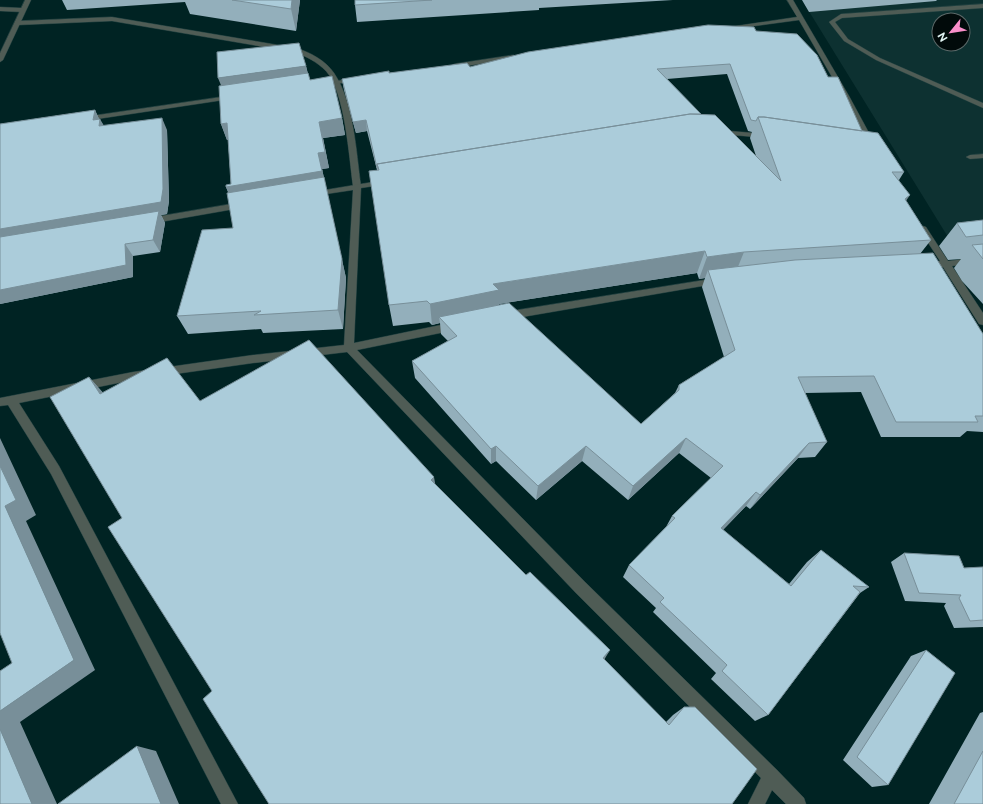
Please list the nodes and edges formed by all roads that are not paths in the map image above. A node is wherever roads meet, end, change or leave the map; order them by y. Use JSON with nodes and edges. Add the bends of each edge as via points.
{"nodes":[{"id":1,"x":28,"y":0,"type":"edge"},
{"id":2,"x":790,"y":0,"type":"edge"},
{"id":3,"x":983,"y":6,"type":"edge"},
{"id":4,"x":0,"y":9,"type":"edge"},
{"id":5,"x":22,"y":10,"type":"junction"},
{"id":6,"x":799,"y":18,"type":"junction"},
{"id":7,"x":18,"y":23,"type":"junction"},
{"id":8,"x":716,"y":29,"type":"edge"},
{"id":9,"x":519,"y":57,"type":"edge"},
{"id":10,"x":0,"y":60,"type":"edge"},
{"id":11,"x":448,"y":67,"type":"edge"},
{"id":12,"x":368,"y":78,"type":"edge"},
{"id":13,"x":337,"y":82,"type":"junction"},
{"id":14,"x":313,"y":85,"type":"edge"},
{"id":15,"x":243,"y":96,"type":"edge"},
{"id":16,"x":983,"y":106,"type":"edge"},
{"id":17,"x":78,"y":120,"type":"edge"},
{"id":18,"x":713,"y":132,"type":"edge"},
{"id":19,"x":776,"y":138,"type":"edge"},
{"id":20,"x":869,"y":151,"type":"edge"},
{"id":21,"x":983,"y":156,"type":"edge"},
{"id":22,"x":970,"y":157,"type":"dead end"},
{"id":23,"x":396,"y":180,"type":"edge"},
{"id":24,"x":357,"y":186,"type":"junction"},
{"id":25,"x":303,"y":195,"type":"edge"},
{"id":26,"x":248,"y":204,"type":"edge"},
{"id":27,"x":916,"y":218,"type":"edge"},
{"id":28,"x":140,"y":222,"type":"edge"},
{"id":29,"x":983,"y":260,"type":"edge"},
{"id":30,"x":945,"y":265,"type":"junction"},
{"id":31,"x":915,"y":266,"type":"edge"},
{"id":32,"x":727,"y":280,"type":"edge"},
{"id":33,"x":492,"y":318,"type":"edge"},
{"id":34,"x":983,"y":321,"type":"edge"},
{"id":35,"x":462,"y":324,"type":"edge"},
{"id":36,"x":349,"y":348,"type":"junction"},
{"id":37,"x":6,"y":401,"type":"edge"},
{"id":38,"x":771,"y":776,"type":"junction"},
{"id":39,"x":230,"y":804,"type":"edge"},
{"id":40,"x":756,"y":804,"type":"edge"},
{"id":41,"x":798,"y":804,"type":"edge"}],
"edges":[{"from":1,"to":5,"type":"street"},
{"from":2,"to":6,"type":"street"},
{"from":3,"to":16,"type":"street","via":[[841,16],[832,22],[846,40],[878,59]]},
{"from":4,"to":5,"type":"street"},
{"from":5,"to":7,"type":"street"},
{"from":6,"to":8,"type":"street"},
{"from":6,"to":20,"type":"street","via":[[876,152]]},
{"from":7,"to":10,"type":"street"},
{"from":7,"to":13,"type":"street","via":[[112,19],[296,50],[315,59],[331,71]]},
{"from":9,"to":11,"type":"street"},
{"from":12,"to":13,"type":"street"},
{"from":13,"to":14,"type":"street"},
{"from":13,"to":24,"type":"street"},
{"from":15,"to":17,"type":"street"},
{"from":18,"to":19,"type":"street"},
{"from":21,"to":22,"type":"street"},
{"from":23,"to":24,"type":"street"},
{"from":24,"to":25,"type":"street"},
{"from":24,"to":36,"type":"street"},
{"from":26,"to":28,"type":"street"},
{"from":27,"to":30,"type":"street"},
{"from":29,"to":30,"type":"street"},
{"from":30,"to":31,"type":"street"},
{"from":30,"to":34,"type":"street"},
{"from":32,"to":33,"type":"street"},
{"from":35,"to":36,"type":"street"},
{"from":36,"to":37,"type":"street","via":[[133,376]]},
{"from":36,"to":38,"type":"street","via":[[580,587]]},
{"from":37,"to":39,"type":"street","via":[[55,470]]},
{"from":38,"to":40,"type":"street"},
{"from":38,"to":41,"type":"street"}]}
